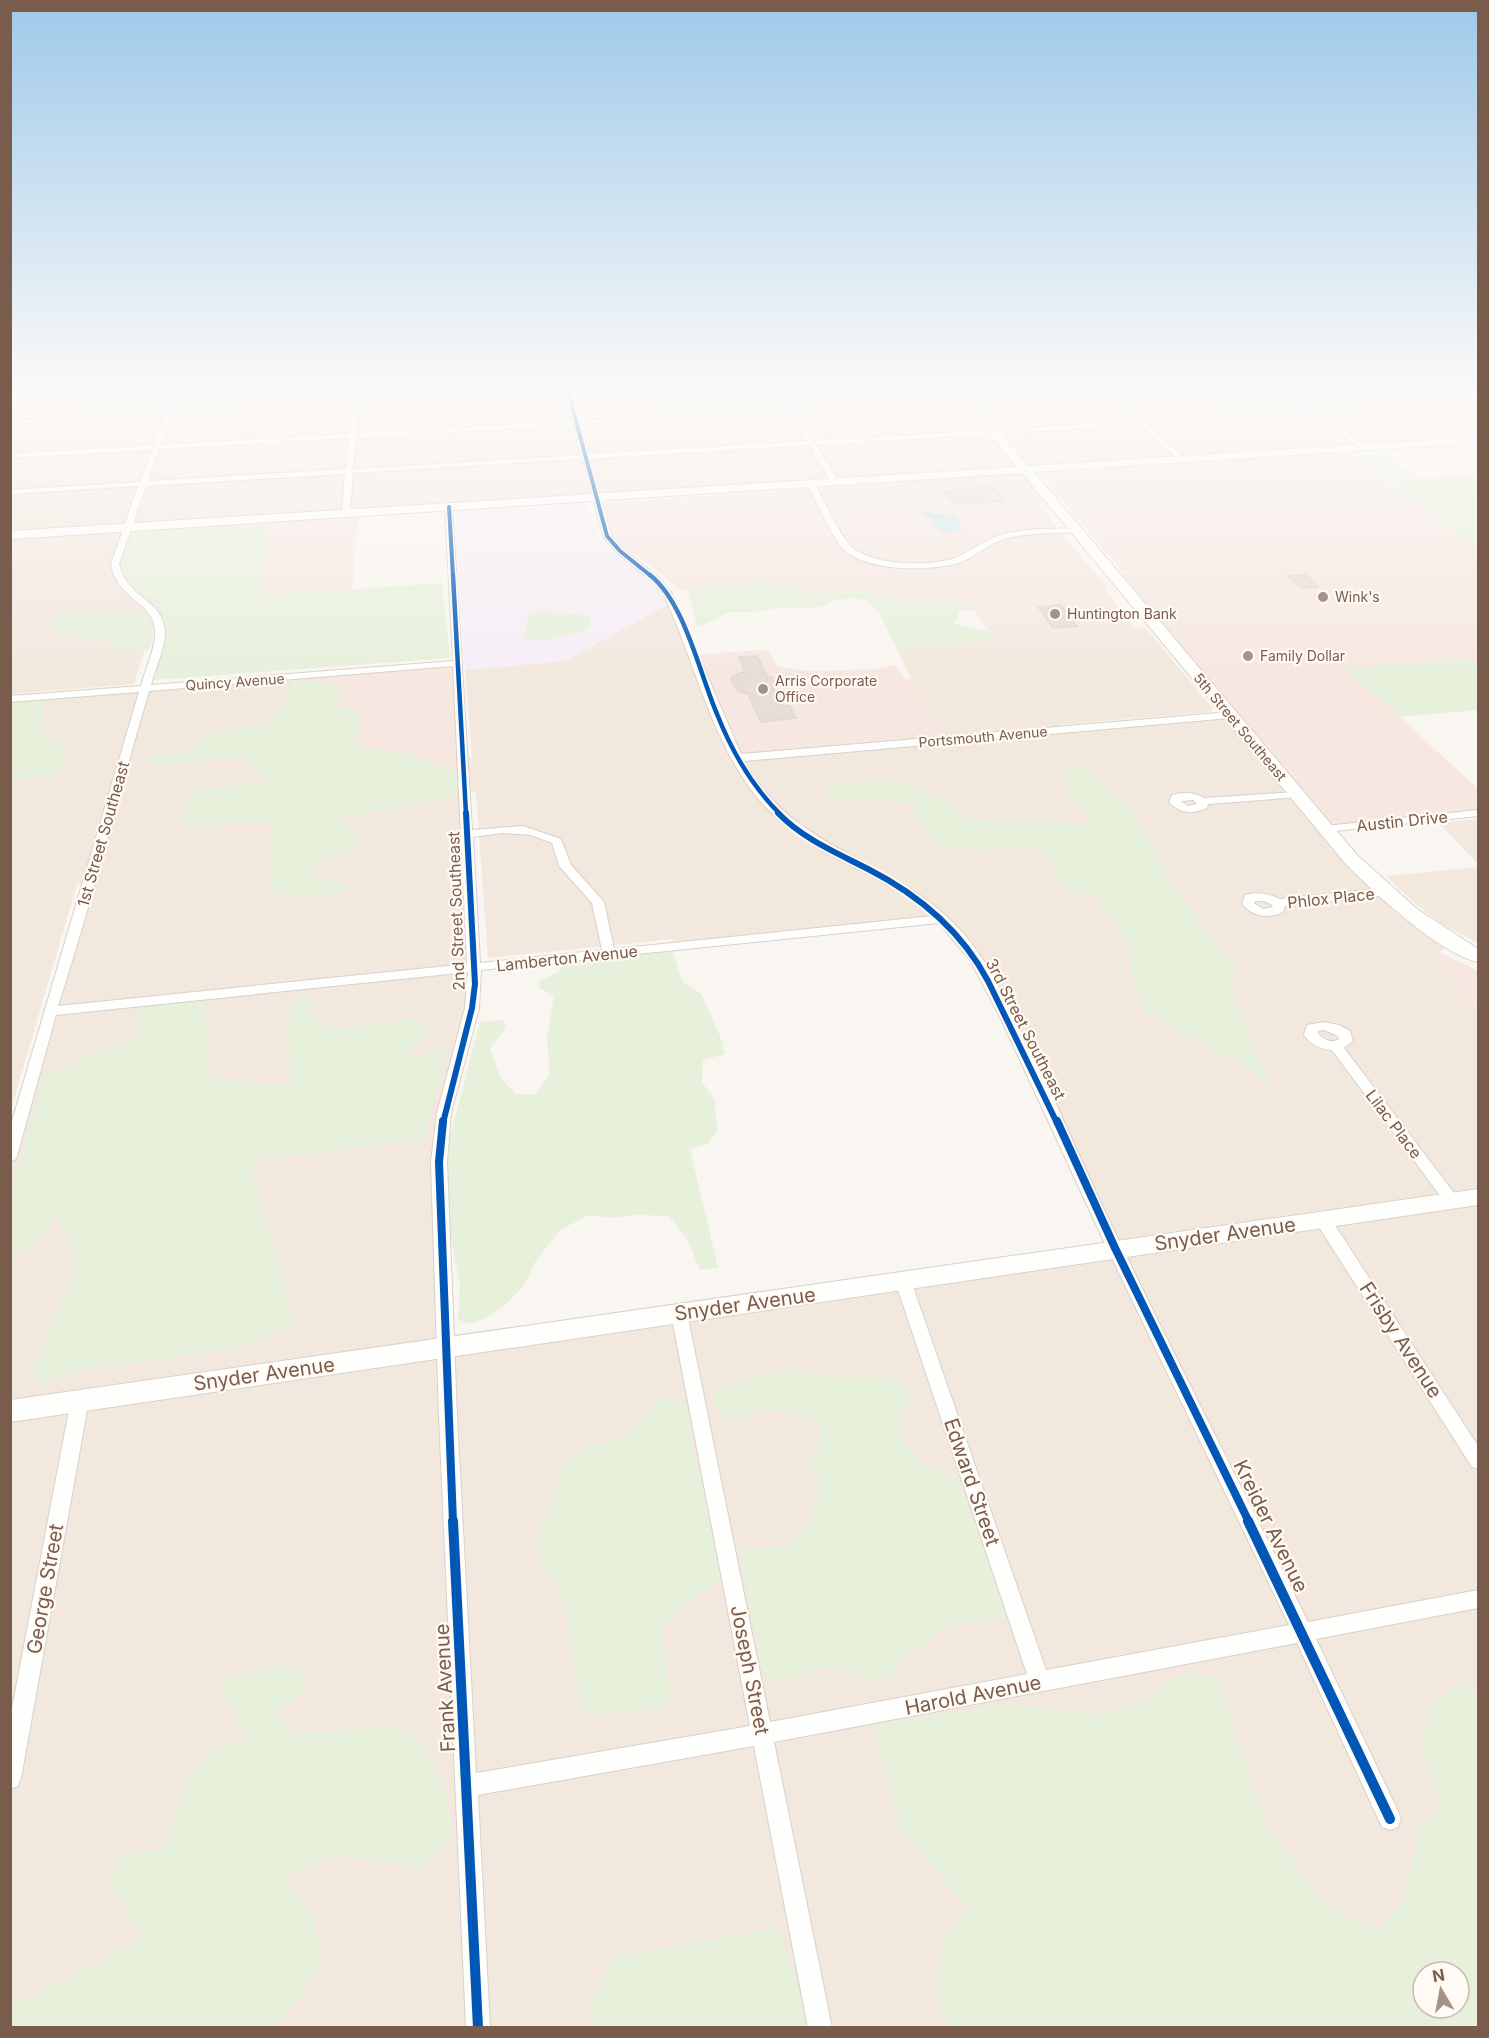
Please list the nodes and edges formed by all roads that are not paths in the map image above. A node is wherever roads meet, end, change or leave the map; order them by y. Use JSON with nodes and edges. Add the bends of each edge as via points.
{"nodes":[{"id":1,"x":107,"y":486,"type":"edge"},
{"id":2,"x":141,"y":486,"type":"edge"},
{"id":3,"x":349,"y":486,"type":"edge"},
{"id":4,"x":593,"y":486,"type":"edge"},
{"id":5,"x":779,"y":486,"type":"edge"},
{"id":6,"x":812,"y":486,"type":"edge"},
{"id":7,"x":1041,"y":486,"type":"edge"},
{"id":8,"x":10,"y":492,"type":"edge"},
{"id":9,"x":596,"y":498,"type":"junction"},
{"id":10,"x":449,"y":507,"type":"junction"},
{"id":11,"x":346,"y":514,"type":"junction"},
{"id":12,"x":126,"y":528,"type":"junction"},
{"id":13,"x":1078,"y":530,"type":"junction"},
{"id":14,"x":10,"y":535,"type":"edge"},
{"id":15,"x":458,"y":663,"type":"junction"},
{"id":16,"x":146,"y":689,"type":"junction"},
{"id":17,"x":10,"y":699,"type":"edge"},
{"id":18,"x":1230,"y":715,"type":"junction"},
{"id":19,"x":737,"y":758,"type":"junction"},
{"id":20,"x":1296,"y":795,"type":"junction"},
{"id":21,"x":1202,"y":801,"type":"dead end"},
{"id":22,"x":1479,"y":813,"type":"edge"},
{"id":23,"x":1325,"y":829,"type":"junction"},
{"id":24,"x":467,"y":834,"type":"junction"},
{"id":25,"x":1383,"y":892,"type":"junction"},
{"id":26,"x":1278,"y":903,"type":"dead end"},
{"id":27,"x":940,"y":919,"type":"junction"},
{"id":28,"x":609,"y":953,"type":"junction"},
{"id":29,"x":1479,"y":956,"type":"edge"},
{"id":30,"x":474,"y":967,"type":"junction"},
{"id":31,"x":50,"y":1011,"type":"junction"},
{"id":32,"x":1336,"y":1046,"type":"dead end"},
{"id":33,"x":10,"y":1156,"type":"edge"},
{"id":34,"x":1479,"y":1197,"type":"edge"},
{"id":35,"x":1452,"y":1201,"type":"junction"},
{"id":36,"x":1323,"y":1220,"type":"junction"},
{"id":37,"x":1116,"y":1250,"type":"junction"},
{"id":38,"x":903,"y":1281,"type":"junction"},
{"id":39,"x":679,"y":1313,"type":"junction"},
{"id":40,"x":445,"y":1347,"type":"junction"},
{"id":41,"x":80,"y":1401,"type":"junction"},
{"id":42,"x":10,"y":1411,"type":"edge"},
{"id":43,"x":1479,"y":1461,"type":"edge"},
{"id":44,"x":1479,"y":1599,"type":"edge"},
{"id":45,"x":1304,"y":1632,"type":"junction"},
{"id":46,"x":1040,"y":1682,"type":"junction"},
{"id":47,"x":763,"y":1734,"type":"junction"},
{"id":48,"x":10,"y":1778,"type":"edge"},
{"id":49,"x":467,"y":1786,"type":"junction"},
{"id":50,"x":1390,"y":1819,"type":"dead end"},
{"id":51,"x":478,"y":2028,"type":"edge"},
{"id":52,"x":820,"y":2028,"type":"edge"}],
"edges":[{"from":1,"to":8,"type":"street"},
{"from":2,"to":12,"type":"street"},
{"from":3,"to":11,"type":"street"},
{"from":4,"to":9,"type":"street","name":"3rd Street Southeast"},
{"from":5,"to":9,"type":"main road"},
{"from":6,"to":13,"type":"street","via":[[846,547],[885,563],[949,562],[1006,536]]},
{"from":7,"to":13,"type":"main road","name":"5th Street Southeast"},
{"from":9,"to":10,"type":"main road"},
{"from":9,"to":19,"type":"street","name":"3rd Street Southeast","via":[[610,541],[668,594]]},
{"from":10,"to":11,"type":"main road"},
{"from":10,"to":15,"type":"street","name":"2nd Street Southeast"},
{"from":11,"to":12,"type":"main road"},
{"from":12,"to":14,"type":"main road"},
{"from":12,"to":16,"type":"street","name":"1st Street Southeast","via":[[115,564],[118,579],[156,613],[161,623]]},
{"from":13,"to":18,"type":"main road","name":"5th Street Southeast"},
{"from":15,"to":16,"type":"street","name":"Quincy Avenue"},
{"from":15,"to":24,"type":"street","name":"2nd Street Southeast"},
{"from":16,"to":17,"type":"street","name":"Quincy Avenue"},
{"from":16,"to":31,"type":"street","name":"1st Street Southeast"},
{"from":18,"to":19,"type":"street","name":"Portsmouth Avenue"},
{"from":18,"to":20,"type":"main road","name":"5th Street Southeast"},
{"from":19,"to":27,"type":"street","name":"3rd Street Southeast","via":[[755,787],[784,820],[896,885]]},
{"from":20,"to":21,"type":"street"},
{"from":20,"to":23,"type":"main road","name":"5th Street Southeast"},
{"from":22,"to":23,"type":"street","name":"Austin Drive"},
{"from":23,"to":25,"type":"main road","name":"5th Street Southeast"},
{"from":24,"to":28,"type":"street","via":[[523,828],[557,841],[565,866],[598,902]]},
{"from":24,"to":30,"type":"street","name":"2nd Street Southeast"},
{"from":25,"to":26,"type":"street","name":"Phlox Place"},
{"from":25,"to":29,"type":"main road","name":"5th Street Southeast","via":[[1430,928]]},
{"from":27,"to":28,"type":"street","name":"Lamberton Avenue"},
{"from":27,"to":37,"type":"street","name":"3rd Street Southeast","via":[[968,948],[986,977]]},
{"from":28,"to":30,"type":"street","name":"Lamberton Avenue"},
{"from":30,"to":31,"type":"street","name":"Lamberton Avenue"},
{"from":30,"to":40,"type":"street","name":"2nd Street Southeast","via":[[472,1008],[448,1094],[441,1142]]},
{"from":31,"to":33,"type":"street","name":"1st Street Southeast"},
{"from":32,"to":35,"type":"street","name":"Lilac Place"},
{"from":34,"to":35,"type":"main road","name":"Snyder Avenue"},
{"from":35,"to":36,"type":"main road","name":"Snyder Avenue"},
{"from":36,"to":37,"type":"main road","name":"Snyder Avenue"},
{"from":36,"to":43,"type":"street","name":"Frisby Avenue"},
{"from":37,"to":38,"type":"main road","name":"Snyder Avenue"},
{"from":37,"to":45,"type":"street","name":"Kreider Avenue"},
{"from":38,"to":39,"type":"main road","name":"Snyder Avenue"},
{"from":38,"to":46,"type":"street","name":"Edward Street"},
{"from":39,"to":40,"type":"main road","name":"Snyder Avenue"},
{"from":39,"to":47,"type":"street","name":"Joseph Street"},
{"from":40,"to":41,"type":"main road","name":"Snyder Avenue"},
{"from":40,"to":49,"type":"street","name":"Frank Avenue"},
{"from":41,"to":42,"type":"main road","name":"Snyder Avenue"},
{"from":41,"to":48,"type":"street","name":"George Street"},
{"from":44,"to":45,"type":"street","name":"Harold Avenue"},
{"from":45,"to":46,"type":"street","name":"Harold Avenue"},
{"from":45,"to":50,"type":"street","name":"Kreider Avenue"},
{"from":46,"to":47,"type":"street","name":"Harold Avenue"},
{"from":47,"to":49,"type":"street","name":"Harold Avenue"},
{"from":47,"to":52,"type":"street","name":"Joseph Street"},
{"from":49,"to":51,"type":"street","name":"Frank Avenue"}]}
